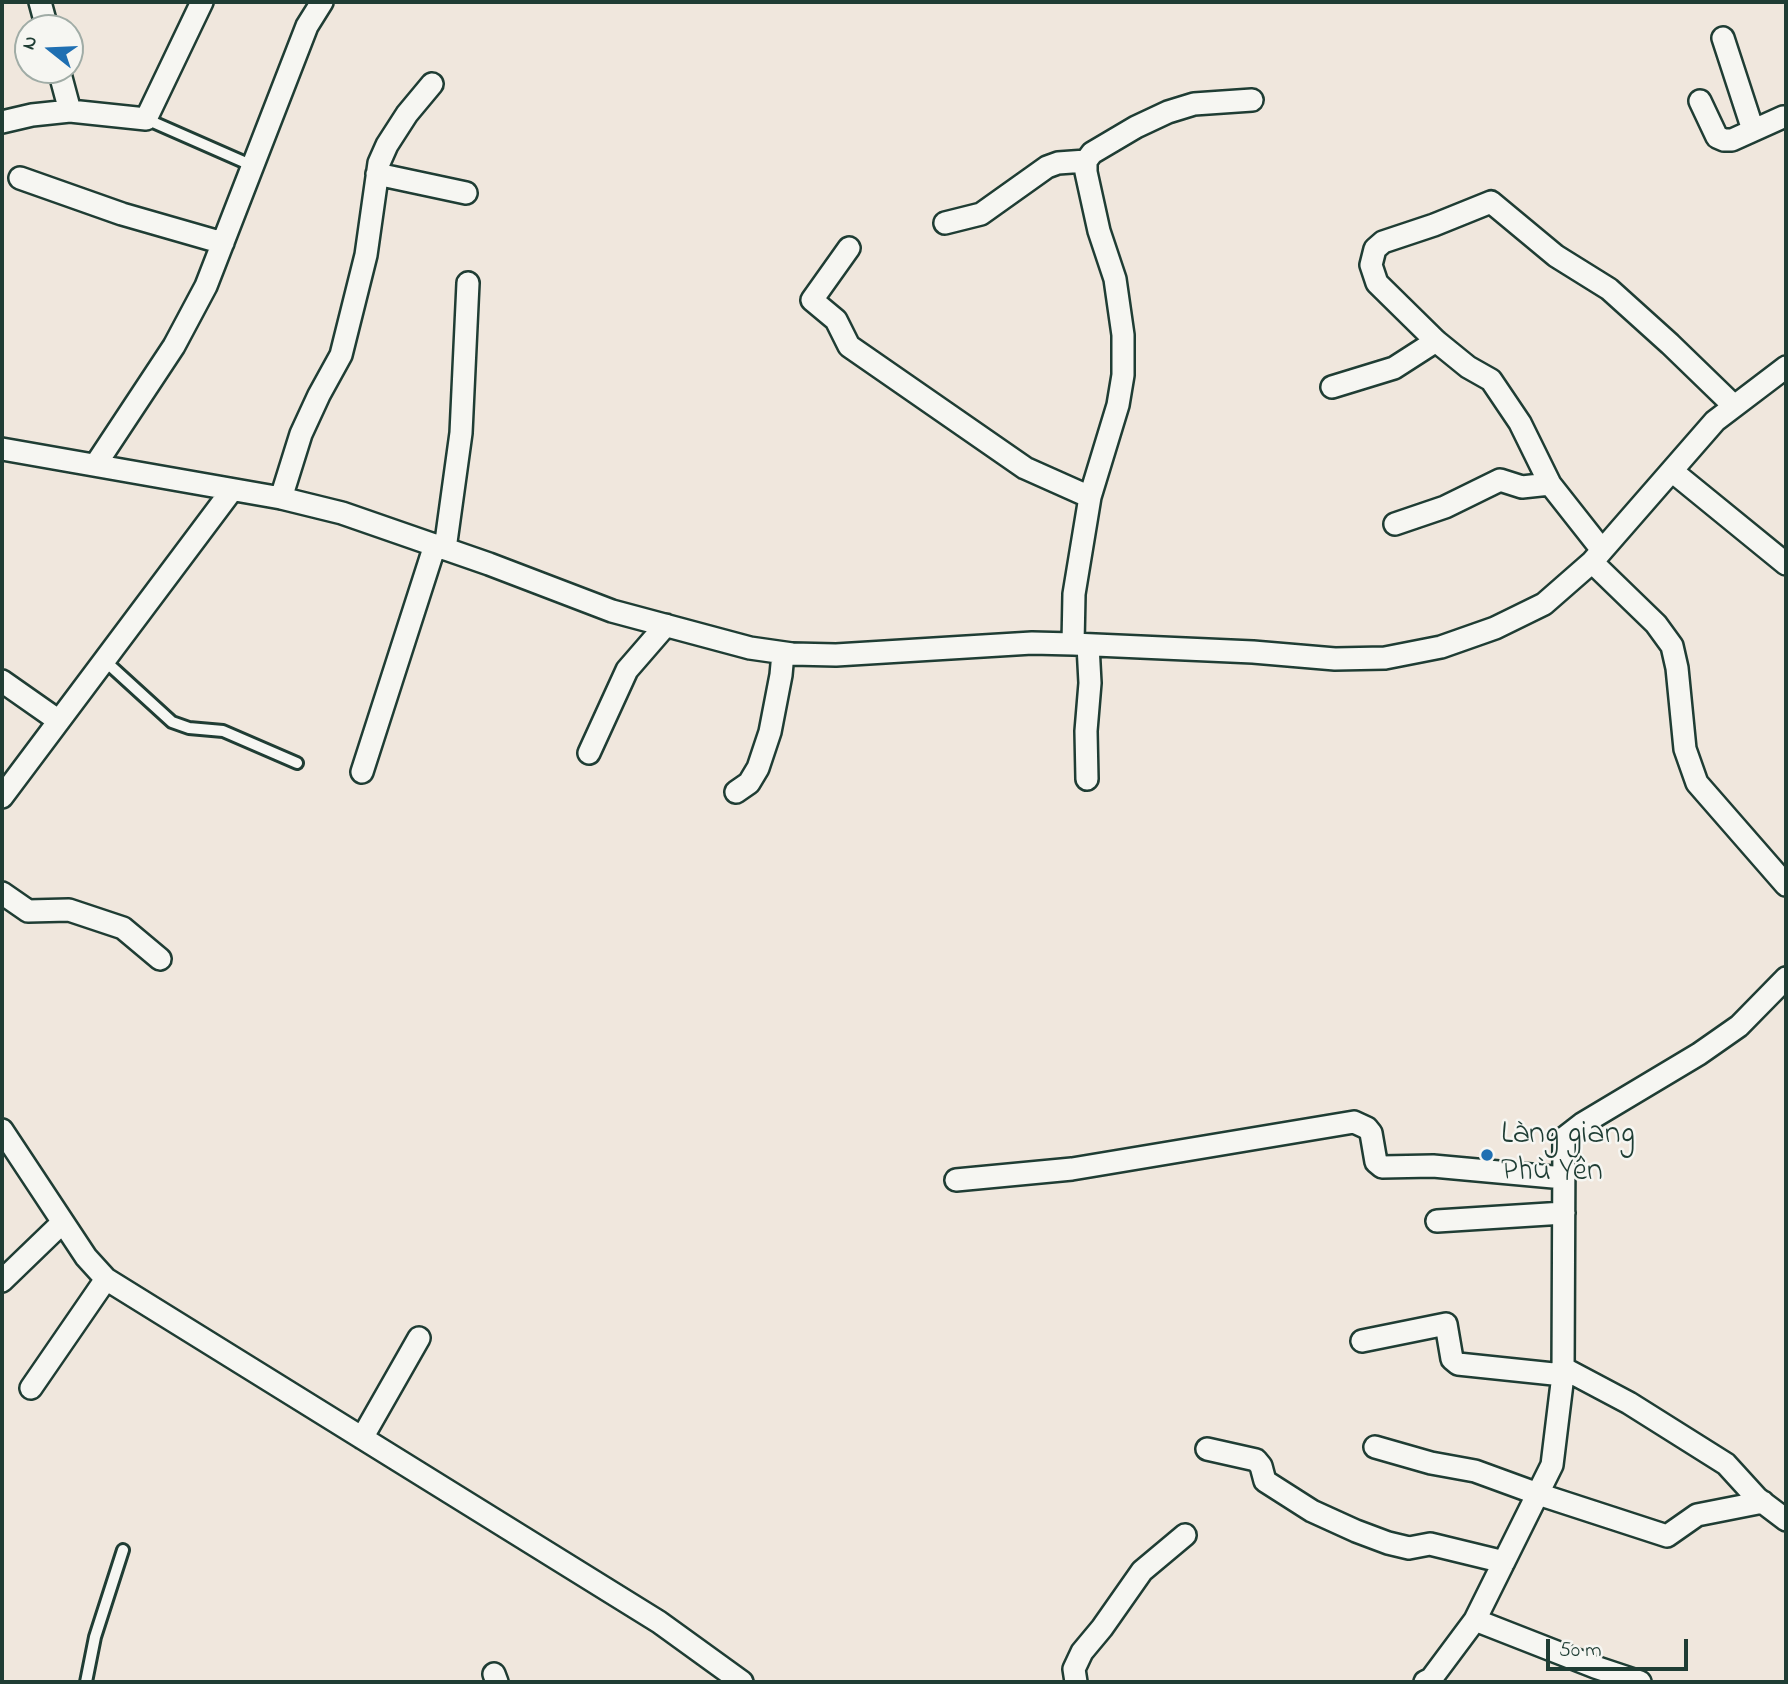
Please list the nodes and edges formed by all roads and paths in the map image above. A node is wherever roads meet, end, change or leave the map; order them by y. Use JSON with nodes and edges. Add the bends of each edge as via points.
{"nodes":[{"id":1,"x":202,"y":2,"type":"edge"},
{"id":2,"x":322,"y":2,"type":"edge"},
{"id":3,"x":1723,"y":38,"type":"dead end"},
{"id":4,"x":63,"y":84,"type":"edge"},
{"id":5,"x":432,"y":84,"type":"dead end"},
{"id":6,"x":1252,"y":100,"type":"dead end"},
{"id":7,"x":1700,"y":101,"type":"dead end"},
{"id":8,"x":70,"y":111,"type":"junction"},
{"id":9,"x":1786,"y":117,"type":"edge"},
{"id":10,"x":146,"y":119,"type":"junction"},
{"id":11,"x":2,"y":122,"type":"edge"},
{"id":12,"x":1753,"y":130,"type":"junction"},
{"id":13,"x":1086,"y":161,"type":"junction"},
{"id":14,"x":253,"y":166,"type":"junction"},
{"id":15,"x":377,"y":174,"type":"junction"},
{"id":16,"x":20,"y":178,"type":"dead end"},
{"id":17,"x":466,"y":193,"type":"dead end"},
{"id":18,"x":945,"y":223,"type":"dead end"},
{"id":19,"x":223,"y":243,"type":"junction"},
{"id":20,"x":849,"y":248,"type":"dead end"},
{"id":21,"x":468,"y":283,"type":"dead end"},
{"id":22,"x":1436,"y":341,"type":"junction"},
{"id":23,"x":1786,"y":367,"type":"edge"},
{"id":24,"x":1332,"y":387,"type":"dead end"},
{"id":25,"x":1734,"y":407,"type":"junction"},
{"id":26,"x":2,"y":449,"type":"edge"},
{"id":27,"x":96,"y":464,"type":"junction"},
{"id":28,"x":1672,"y":471,"type":"junction"},
{"id":29,"x":1550,"y":484,"type":"junction"},
{"id":30,"x":232,"y":490,"type":"junction"},
{"id":31,"x":1090,"y":497,"type":"junction"},
{"id":32,"x":281,"y":498,"type":"junction"},
{"id":33,"x":1395,"y":524,"type":"dead end"},
{"id":34,"x":440,"y":547,"type":"junction"},
{"id":35,"x":1597,"y":556,"type":"junction"},
{"id":36,"x":1786,"y":564,"type":"edge"},
{"id":37,"x":666,"y":625,"type":"junction"},
{"id":38,"x":1080,"y":644,"type":"junction"},
{"id":39,"x":783,"y":653,"type":"junction"},
{"id":40,"x":104,"y":660,"type":"junction"},
{"id":41,"x":2,"y":681,"type":"edge"},
{"id":42,"x":59,"y":721,"type":"junction"},
{"id":43,"x":589,"y":753,"type":"dead end"},
{"id":44,"x":297,"y":763,"type":"dead end"},
{"id":45,"x":362,"y":772,"type":"dead end"},
{"id":46,"x":1087,"y":779,"type":"dead end"},
{"id":47,"x":736,"y":792,"type":"dead end"},
{"id":48,"x":2,"y":797,"type":"edge"},
{"id":49,"x":1786,"y":885,"type":"edge"},
{"id":50,"x":2,"y":893,"type":"edge"},
{"id":51,"x":160,"y":959,"type":"dead end"},
{"id":52,"x":1786,"y":978,"type":"edge"},
{"id":53,"x":2,"y":1130,"type":"edge"},
{"id":54,"x":1564,"y":1178,"type":"junction"},
{"id":55,"x":956,"y":1180,"type":"dead end"},
{"id":56,"x":1564,"y":1213,"type":"junction"},
{"id":57,"x":1437,"y":1221,"type":"dead end"},
{"id":58,"x":62,"y":1223,"type":"junction"},
{"id":59,"x":106,"y":1279,"type":"junction"},
{"id":60,"x":2,"y":1281,"type":"edge"},
{"id":61,"x":419,"y":1338,"type":"dead end"},
{"id":62,"x":1362,"y":1340,"type":"dead end"},
{"id":63,"x":1563,"y":1372,"type":"junction"},
{"id":64,"x":31,"y":1388,"type":"dead end"},
{"id":65,"x":362,"y":1437,"type":"junction"},
{"id":66,"x":1375,"y":1447,"type":"dead end"},
{"id":67,"x":1207,"y":1449,"type":"dead end"},
{"id":68,"x":1538,"y":1494,"type":"junction"},
{"id":69,"x":1763,"y":1502,"type":"junction"},
{"id":70,"x":1786,"y":1520,"type":"edge"},
{"id":71,"x":1185,"y":1535,"type":"dead end"},
{"id":72,"x":123,"y":1550,"type":"dead end"},
{"id":73,"x":1504,"y":1562,"type":"junction"},
{"id":74,"x":1475,"y":1620,"type":"junction"},
{"id":75,"x":86,"y":1682,"type":"edge"},
{"id":76,"x":742,"y":1682,"type":"edge"},
{"id":77,"x":1076,"y":1682,"type":"edge"},
{"id":78,"x":1425,"y":1682,"type":"edge"},
{"id":79,"x":1640,"y":1682,"type":"edge"}],
"edges":[{"from":1,"to":10,"type":"street"},
{"from":2,"to":14,"type":"street","via":[[307,26]]},
{"from":3,"to":12,"type":"street"},
{"from":4,"to":8,"type":"street"},
{"from":5,"to":15,"type":"street","via":[[387,145]]},
{"from":6,"to":13,"type":"street","via":[[1194,104],[1168,112],[1092,153]]},
{"from":7,"to":12,"type":"street","via":[[1717,137],[1732,140]]},
{"from":8,"to":10,"type":"street"},
{"from":8,"to":11,"type":"street"},
{"from":9,"to":12,"type":"street"},
{"from":10,"to":14,"type":"lane"},
{"from":13,"to":18,"type":"street","via":[[1047,167],[981,214]]},
{"from":13,"to":31,"type":"street","via":[[1099,231],[1115,279],[1123,335],[1118,405]]},
{"from":14,"to":19,"type":"street"},
{"from":15,"to":17,"type":"street"},
{"from":15,"to":32,"type":"street","via":[[366,255],[341,355],[301,434]]},
{"from":16,"to":19,"type":"street"},
{"from":19,"to":27,"type":"street","via":[[174,346]]},
{"from":20,"to":31,"type":"street","via":[[812,300],[836,320],[849,346],[1025,468]]},
{"from":21,"to":34,"type":"street","via":[[461,433]]},
{"from":22,"to":24,"type":"street","via":[[1394,368]]},
{"from":22,"to":25,"type":"street","via":[[1377,282],[1371,265],[1375,249],[1491,202],[1556,256],[1609,289]]},
{"from":22,"to":29,"type":"street","via":[[1491,380],[1520,423]]},
{"from":23,"to":25,"type":"street"},
{"from":25,"to":28,"type":"street","via":[[1715,421]]},
{"from":26,"to":27,"type":"street"},
{"from":27,"to":30,"type":"street"},
{"from":28,"to":35,"type":"street"},
{"from":28,"to":36,"type":"street"},
{"from":29,"to":33,"type":"street","via":[[1522,487],[1500,480],[1445,507]]},
{"from":29,"to":35,"type":"street"},
{"from":30,"to":32,"type":"street"},
{"from":30,"to":40,"type":"street"},
{"from":31,"to":38,"type":"street","via":[[1074,594]]},
{"from":32,"to":34,"type":"street","via":[[342,513]]},
{"from":34,"to":37,"type":"street","via":[[612,611]]},
{"from":34,"to":45,"type":"street"},
{"from":35,"to":38,"type":"street","via":[[1544,604],[1495,628],[1441,647],[1385,658]]},
{"from":35,"to":49,"type":"street","via":[[1672,646],[1685,749],[1697,783]]},
{"from":37,"to":39,"type":"street"},
{"from":37,"to":43,"type":"street","via":[[627,670]]},
{"from":38,"to":39,"type":"street","via":[[836,655]]},
{"from":38,"to":46,"type":"street","via":[[1090,682]]},
{"from":39,"to":47,"type":"street","via":[[770,732],[758,768],[749,783]]},
{"from":40,"to":42,"type":"street"},
{"from":40,"to":44,"type":"lane","via":[[172,722],[223,731]]},
{"from":41,"to":42,"type":"street"},
{"from":42,"to":48,"type":"street"},
{"from":50,"to":51,"type":"street","via":[[28,911],[69,910],[123,928]]},
{"from":52,"to":54,"type":"street","via":[[1729,1033],[1564,1138]]},
{"from":53,"to":58,"type":"street"},
{"from":54,"to":55,"type":"street","via":[[1433,1166],[1381,1167],[1371,1133],[1354,1122],[1072,1169]]},
{"from":54,"to":56,"type":"street"},
{"from":56,"to":57,"type":"street"},
{"from":56,"to":63,"type":"street"},
{"from":58,"to":59,"type":"street"},
{"from":58,"to":60,"type":"street"},
{"from":59,"to":64,"type":"street"},
{"from":59,"to":65,"type":"street"},
{"from":61,"to":65,"type":"street"},
{"from":62,"to":63,"type":"street","via":[[1446,1324],[1452,1359],[1458,1364]]},
{"from":63,"to":68,"type":"street","via":[[1552,1465]]},
{"from":63,"to":69,"type":"street","via":[[1629,1403],[1726,1464]]},
{"from":65,"to":76,"type":"street","via":[[659,1622]]},
{"from":66,"to":68,"type":"street","via":[[1475,1471]]},
{"from":67,"to":73,"type":"street","via":[[1256,1460],[1265,1481],[1312,1511],[1356,1531],[1409,1548],[1430,1544]]},
{"from":68,"to":69,"type":"street","via":[[1667,1536],[1697,1515]]},
{"from":68,"to":73,"type":"street"},
{"from":69,"to":70,"type":"street"},
{"from":71,"to":77,"type":"street","via":[[1142,1571],[1082,1653],[1074,1669]]},
{"from":72,"to":75,"type":"lane"},
{"from":73,"to":74,"type":"street"},
{"from":74,"to":78,"type":"street"},
{"from":74,"to":79,"type":"street"}]}
